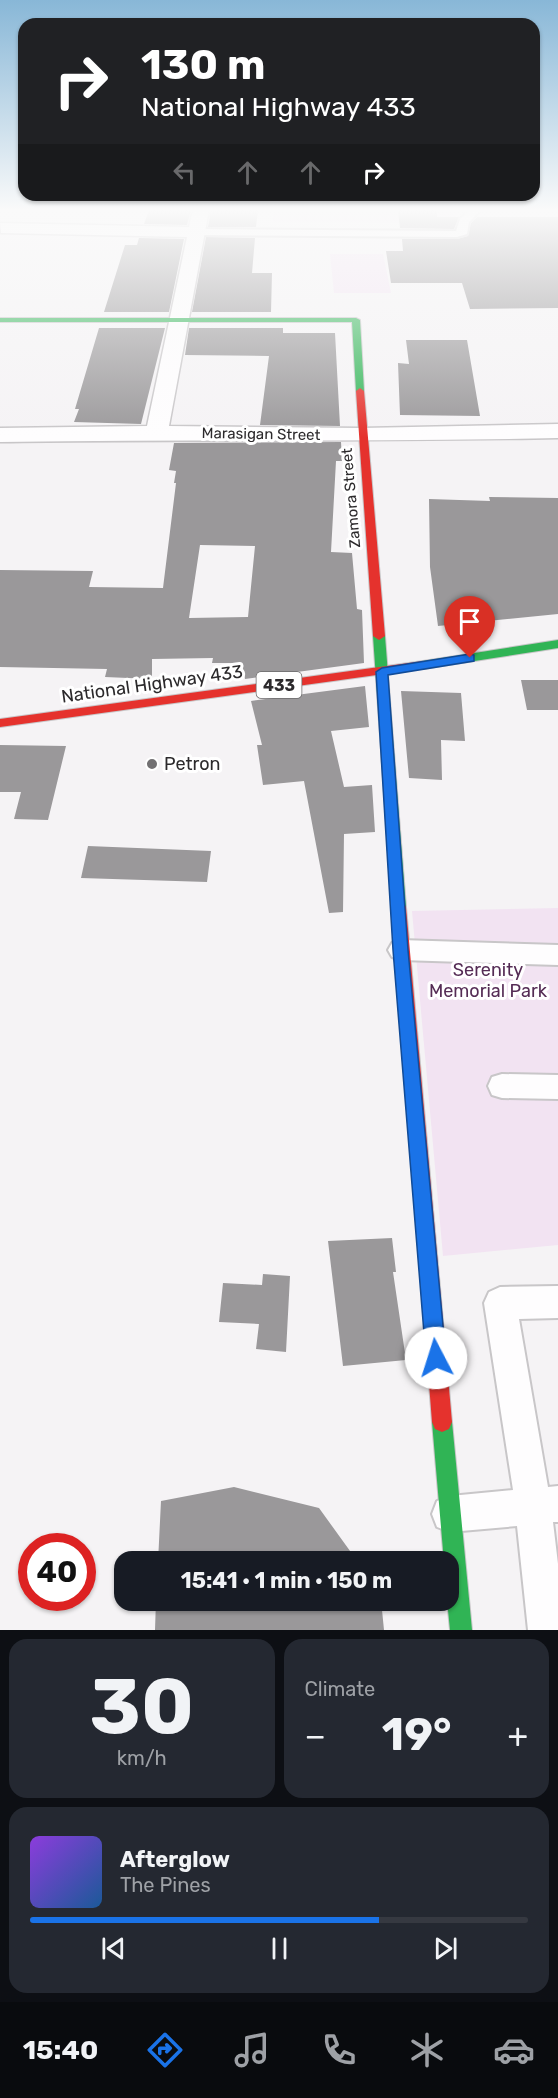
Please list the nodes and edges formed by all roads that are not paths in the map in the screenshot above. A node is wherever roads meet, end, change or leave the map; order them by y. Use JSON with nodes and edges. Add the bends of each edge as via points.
{"nodes":[{"id":1,"x":185,"y":286,"type":"edge"},
{"id":2,"x":179,"y":319,"type":"junction"},
{"id":3,"x":0,"y":320,"type":"edge"},
{"id":4,"x":558,"y":430,"type":"edge"},
{"id":5,"x":157,"y":433,"type":"junction"},
{"id":6,"x":0,"y":435,"type":"edge"},
{"id":7,"x":362,"y":435,"type":"junction"},
{"id":8,"x":558,"y":644,"type":"edge"},
{"id":9,"x":382,"y":672,"type":"junction"},
{"id":10,"x":0,"y":723,"type":"edge"},
{"id":11,"x":401,"y":950,"type":"junction"},
{"id":12,"x":558,"y":955,"type":"edge"},
{"id":13,"x":502,"y":1086,"type":"dead end"},
{"id":14,"x":558,"y":1087,"type":"edge"},
{"id":15,"x":558,"y":1302,"type":"edge"},
{"id":16,"x":545,"y":1505,"type":"edge"},
{"id":17,"x":450,"y":1514,"type":"junction"},
{"id":18,"x":461,"y":1630,"type":"edge"},
{"id":19,"x":547,"y":1630,"type":"edge"}],
"edges":[{"from":1,"to":2,"type":"street"},
{"from":2,"to":3,"type":"street"},
{"from":2,"to":5,"type":"street"},
{"from":2,"to":7,"type":"street","name":"Zamora Street","via":[[356,320]]},
{"from":4,"to":7,"type":"street","name":"Marasigan Street"},
{"from":5,"to":6,"type":"street","name":"Marasigan Street"},
{"from":5,"to":7,"type":"street","name":"Marasigan Street"},
{"from":7,"to":9,"type":"street","name":"Zamora Street"},
{"from":8,"to":9,"type":"street","name":"National Highway 433","number":"433"},
{"from":9,"to":10,"type":"street","name":"National Highway 433","number":"433"},
{"from":9,"to":11,"type":"street","name":"Zamora Street"},
{"from":11,"to":12,"type":"lane"},
{"from":11,"to":17,"type":"street","name":"Zamora Street"},
{"from":13,"to":14,"type":"lane"},
{"from":15,"to":16,"type":"lane","via":[[500,1303]]},
{"from":16,"to":17,"type":"lane"},
{"from":16,"to":19,"type":"lane"},
{"from":17,"to":18,"type":"street","name":"Zamora Street"}]}
